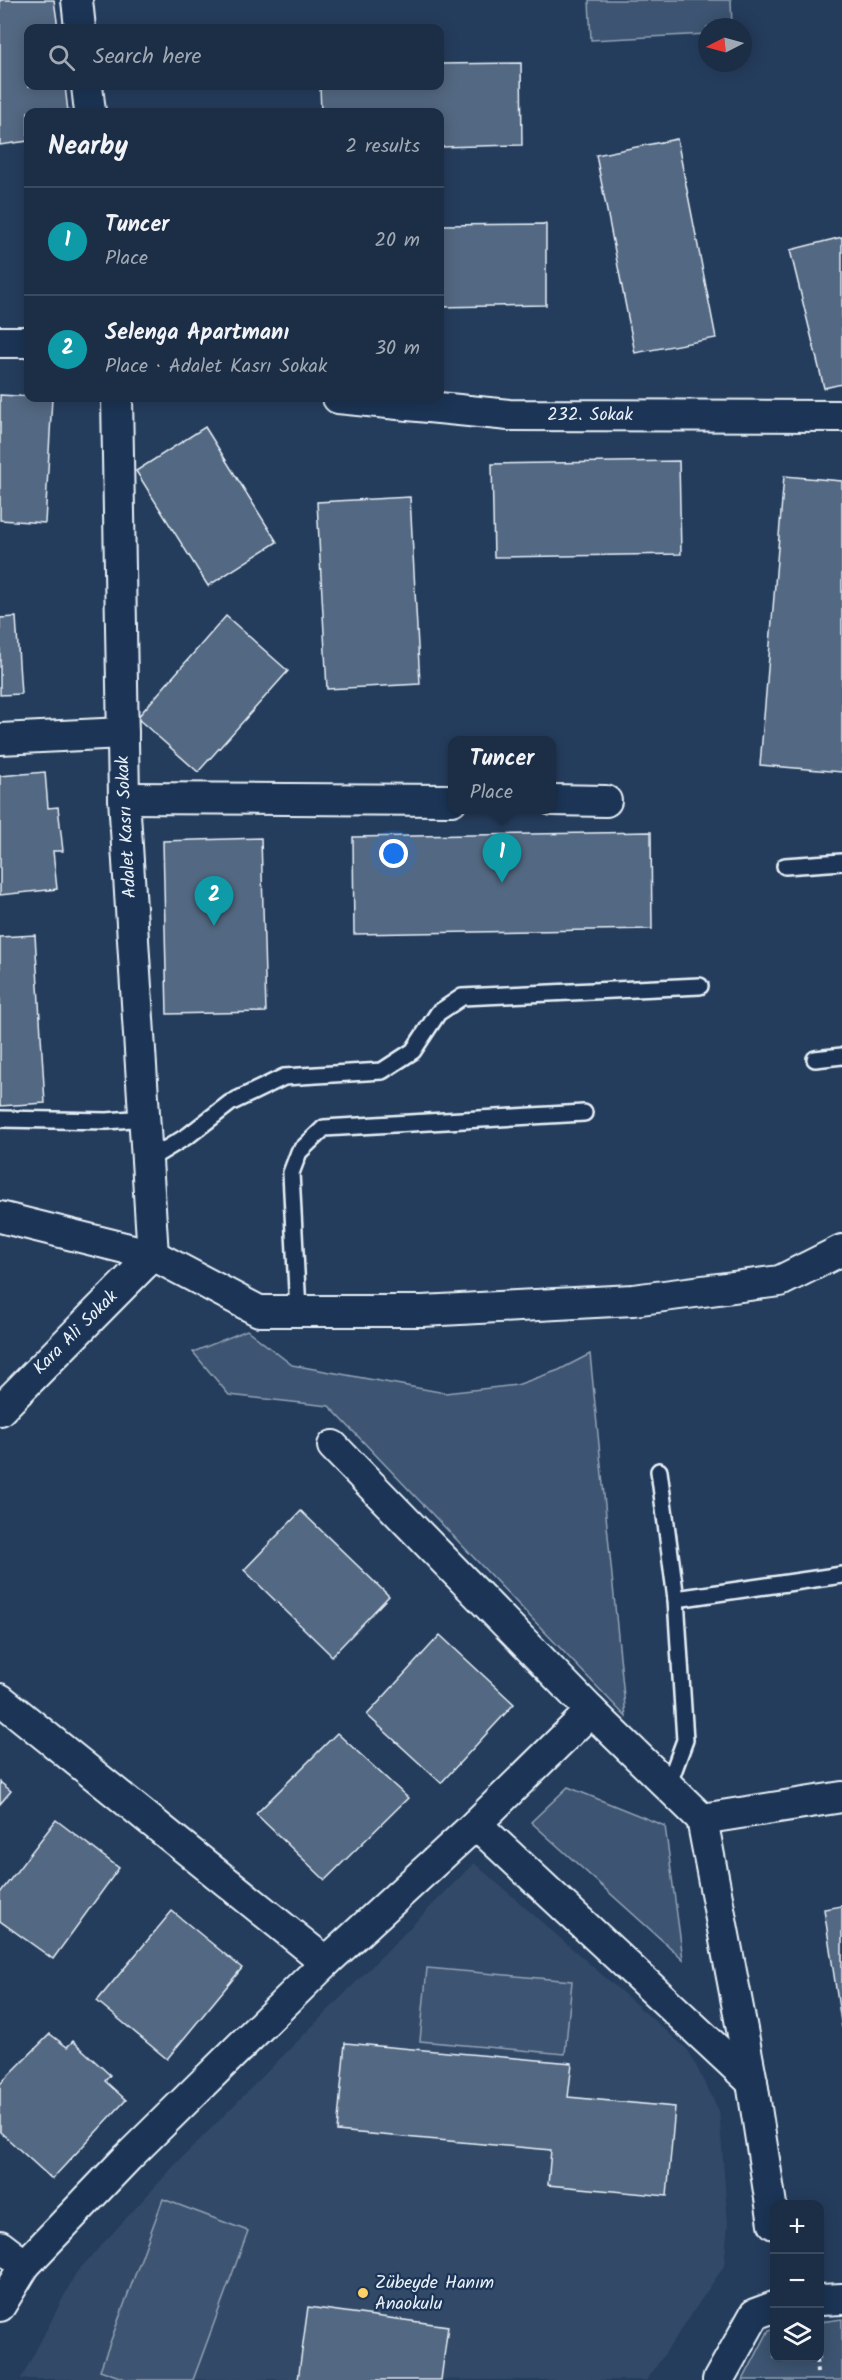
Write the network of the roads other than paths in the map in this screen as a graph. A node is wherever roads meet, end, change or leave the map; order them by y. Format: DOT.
graph roads {
  1 [pos="77,0"];
  2 [pos="80,24"];
  3 [pos="87,90"];
  4 [pos="90,108"];
  5 [pos="0,342"];
  6 [pos="24,342"];
  7 [pos="117,402"];
  8 [pos="378,402"];
  9 [pos="842,417"];
  10 [pos="123,732"];
  11 [pos="0,739"];
  12 [pos="124,798"];
  13 [pos="448,800"];
  14 [pos="556,800"];
  15 [pos="606,801"];
  16 [pos="842,862"];
  17 [pos="785,866"];
  18 [pos="700,986"];
  19 [pos="842,1056"];
  20 [pos="815,1059"];
  21 [pos="584,1113"];
  22 [pos="144,1118"];
  23 [pos="0,1119"];
  24 [pos="146,1161"];
  25 [pos="0,1217"];
  26 [pos="842,1250"];
  27 [pos="153,1255"];
  28 [pos="298,1311"];
  29 [pos="0,1410"];
  30 [pos="333,1446"];
  31 [pos="659,1471"];
  32 [pos="842,1575"];
  33 [pos="676,1599"];
  34 [pos="0,1699"];
  35 [pos="591,1711"];
  36 [pos="668,1786"];
  37 [pos="842,1797"];
  38 [pos="702,1819"];
  39 [pos="476,1824"];
  40 [pos="326,1962"];
  41 [pos="752,2082"];
  42 [pos="770,2200"];
  43 [pos="0,2246"];
  44 [pos="26,2265"];
  45 [pos="842,2299"];
  46 [pos="824,2300"];
  47 [pos="0,2306"];
  48 [pos="771,2308"];
  49 [pos="718,2380"];
  1 -- 2 [label="street"];
  3 -- 4 [label="street"];
  5 -- 6 [label="street"];
  7 -- 10 [label="street, Adalet Kasrı Sokak"];
  8 -- 9 [label="street, 232. Sokak"];
  10 -- 11 [label="street"];
  10 -- 12 [label="street, Adalet Kasrı Sokak"];
  12 -- 13 [label="street"];
  12 -- 22 [label="street, Adalet Kasrı Sokak"];
  14 -- 15 [label="street"];
  16 -- 17 [label="lane"];
  18 -- 24 [label="lane"];
  19 -- 20 [label="lane"];
  21 -- 28 [label="lane"];
  22 -- 23 [label="lane"];
  22 -- 24 [label="street, Adalet Kasrı Sokak"];
  24 -- 27 [label="street, Adalet Kasrı Sokak"];
  25 -- 27 [label="street"];
  26 -- 28 [label="street"];
  27 -- 28 [label="street"];
  27 -- 29 [label="street, Kara Ali Sokak"];
  30 -- 35 [label="street"];
  31 -- 33 [label="lane"];
  32 -- 33 [label="lane"];
  33 -- 36 [label="lane"];
  34 -- 40 [label="street"];
  35 -- 36 [label="street"];
  35 -- 39 [label="street"];
  36 -- 38 [label="street"];
  37 -- 38 [label="street"];
  38 -- 41 [label="street"];
  39 -- 40 [label="street"];
  39 -- 41 [label="street"];
  40 -- 44 [label="street"];
  41 -- 42 [label="street"];
  43 -- 44 [label="street"];
  44 -- 47 [label="street"];
  45 -- 46 [label="street"];
  48 -- 49 [label="street"];
}
